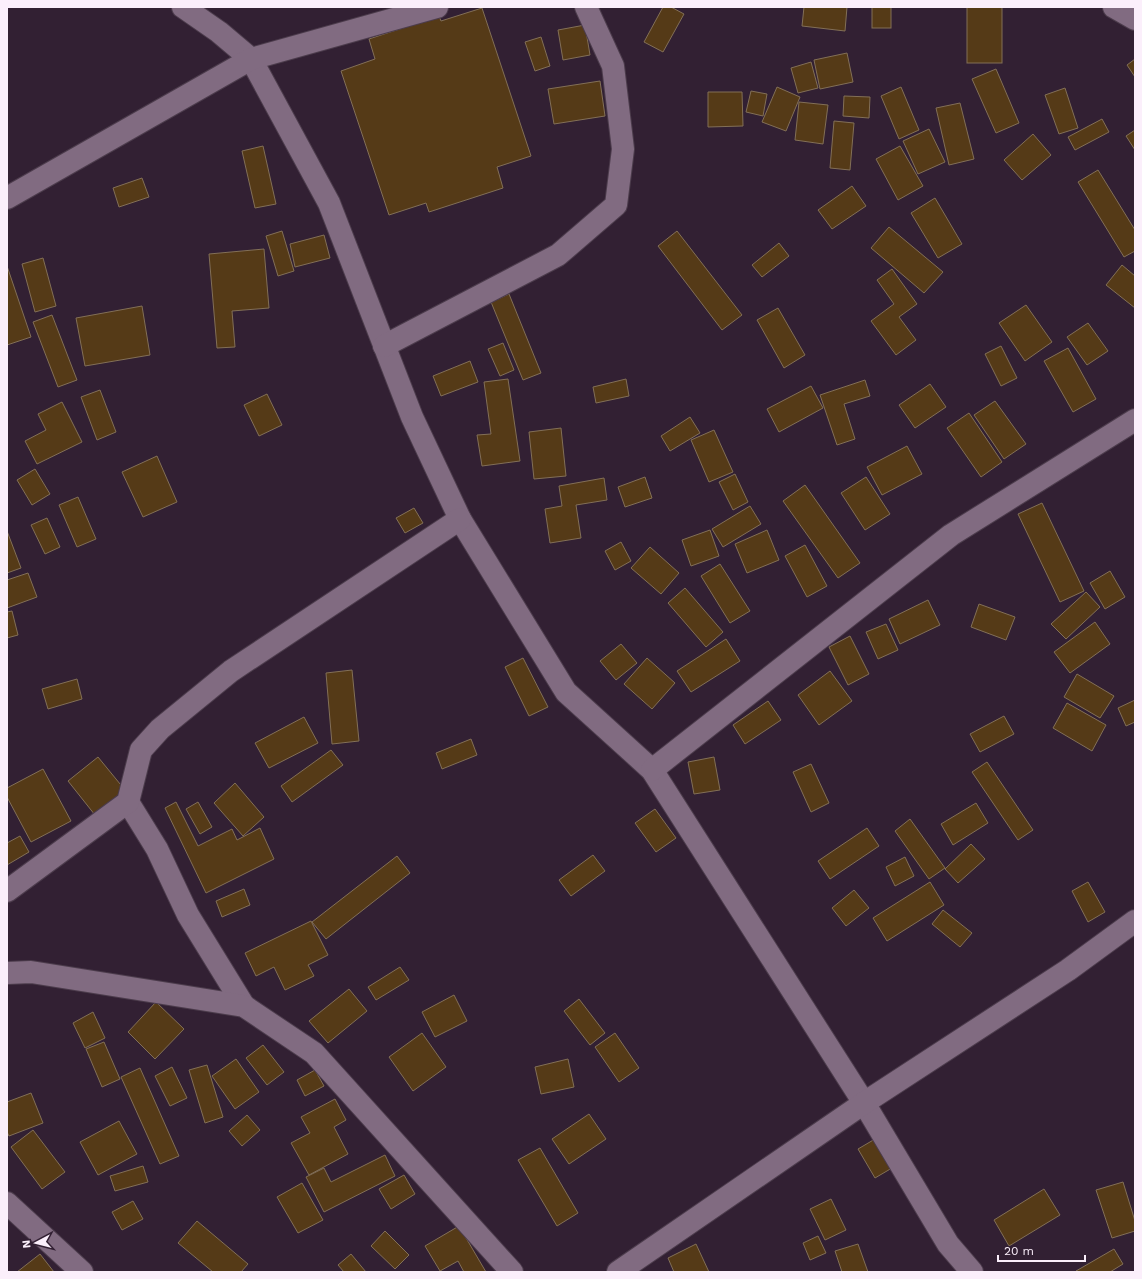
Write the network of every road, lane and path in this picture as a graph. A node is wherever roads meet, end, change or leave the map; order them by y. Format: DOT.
graph roads {
  1 [pos="183,7"];
  2 [pos="437,7"];
  3 [pos="586,7"];
  4 [pos="1114,7"];
  5 [pos="1135,19"];
  6 [pos="252,59"];
  7 [pos="7,198"];
  8 [pos="384,346"];
  9 [pos="1135,420"];
  10 [pos="460,519"];
  11 [pos="652,770"];
  12 [pos="128,802"];
  13 [pos="7,891"];
  14 [pos="1135,921"];
  15 [pos="7,973"];
  16 [pos="244,1006"];
  17 [pos="864,1103"];
  18 [pos="7,1203"];
  19 [pos="82,1272"];
  20 [pos="512,1272"];
  21 [pos="618,1272"];
  22 [pos="972,1272"];
  1 -- 6 [label="street"];
  2 -- 6 [label="street"];
  3 -- 8 [label="street"];
  4 -- 5 [label="street"];
  6 -- 7 [label="street"];
  6 -- 8 [label="street"];
  8 -- 10 [label="street"];
  9 -- 11 [label="street"];
  10 -- 11 [label="street"];
  10 -- 12 [label="street"];
  11 -- 17 [label="street"];
  12 -- 13 [label="street"];
  12 -- 16 [label="street"];
  14 -- 17 [label="street"];
  15 -- 16 [label="street"];
  16 -- 20 [label="street"];
  17 -- 21 [label="street"];
  17 -- 22 [label="street"];
  18 -- 19 [label="street"];
}
